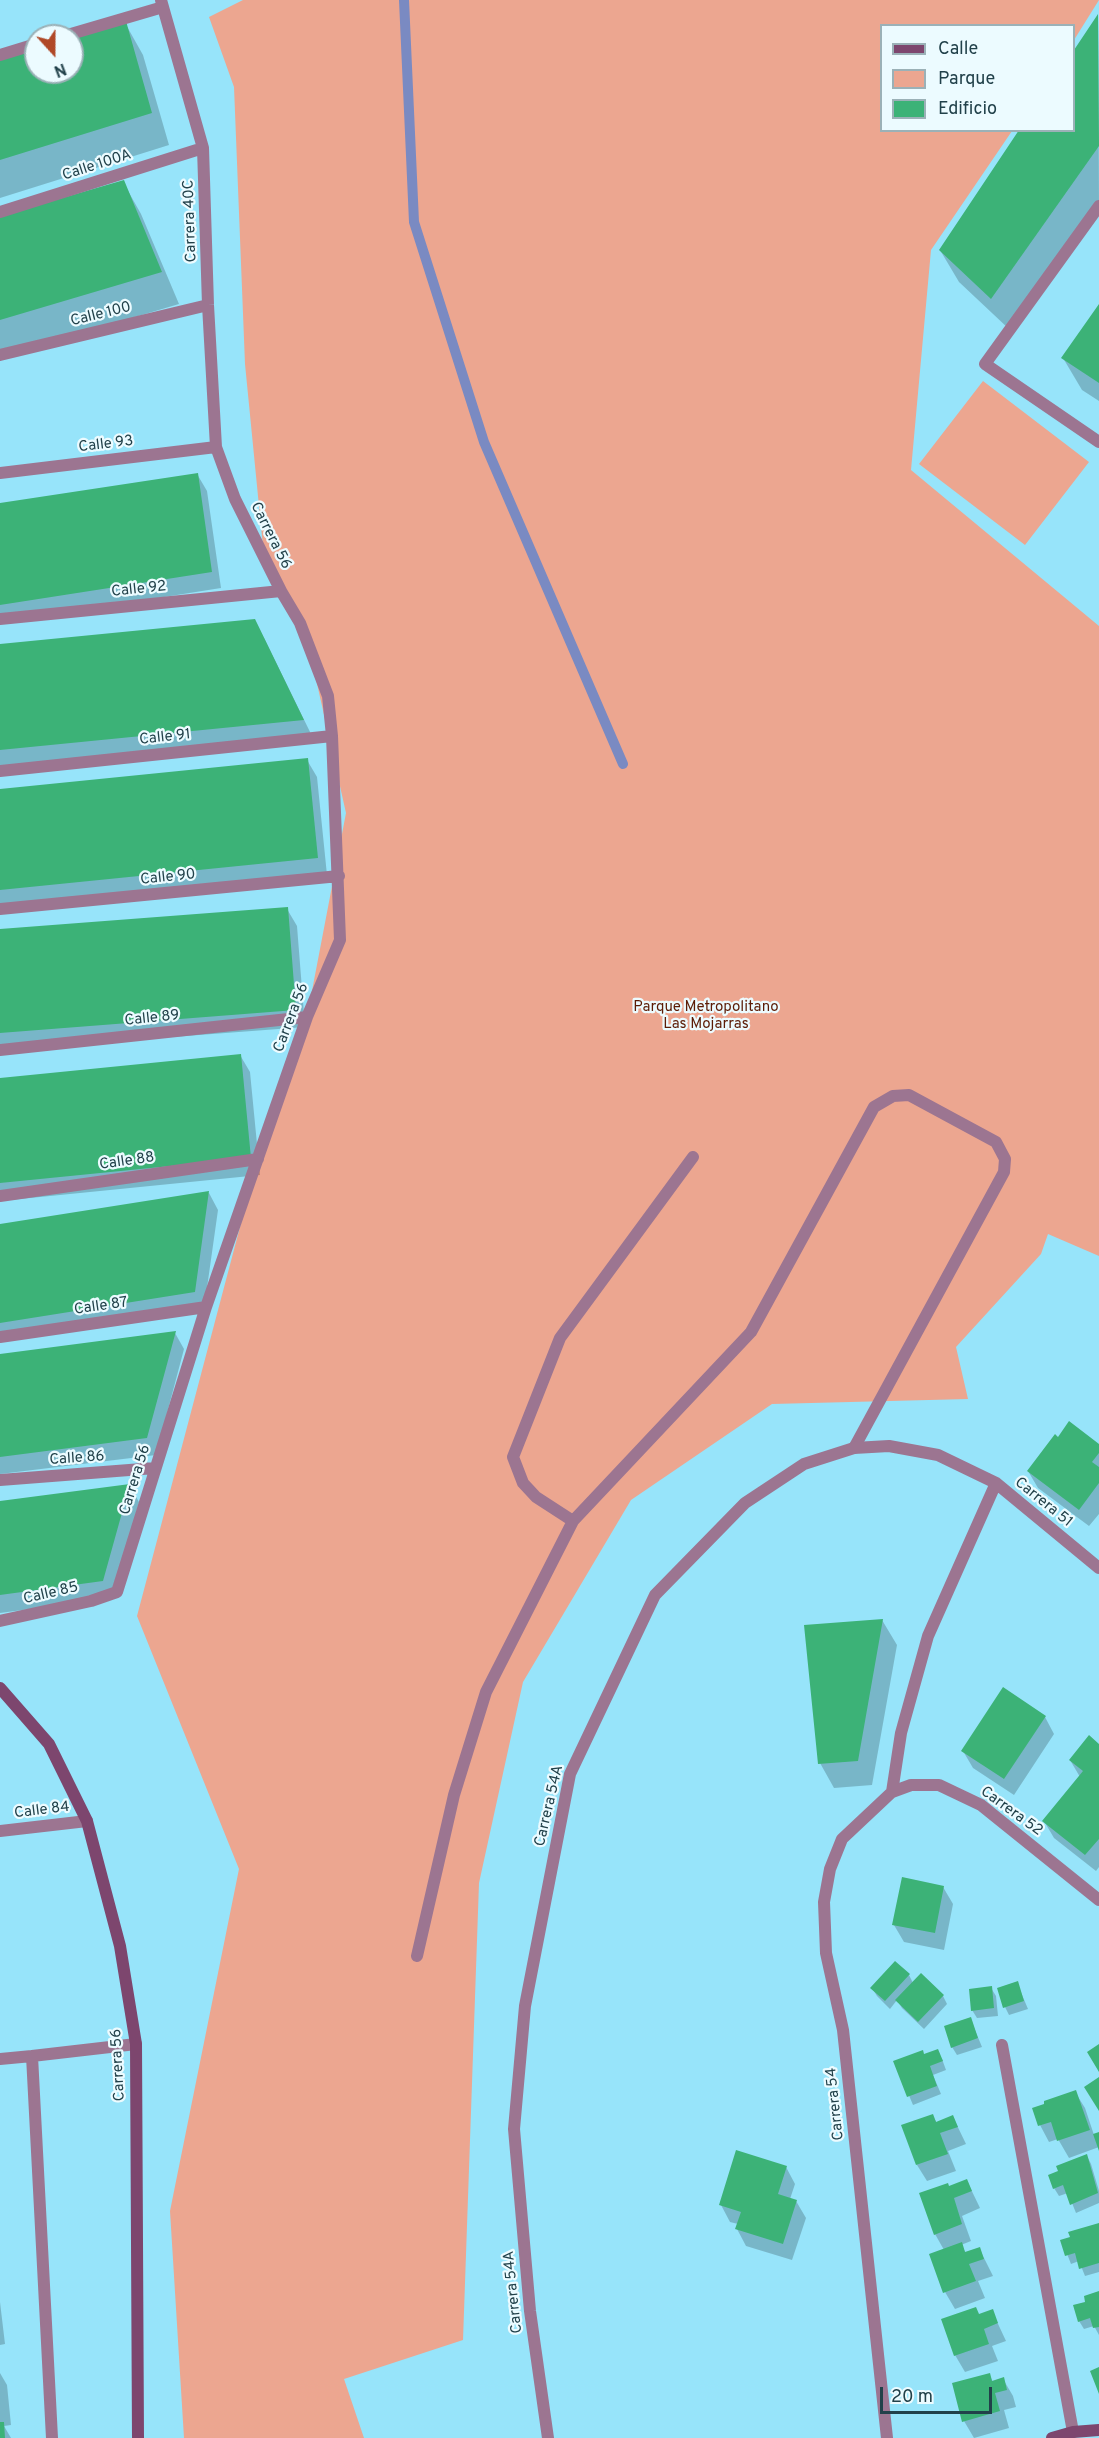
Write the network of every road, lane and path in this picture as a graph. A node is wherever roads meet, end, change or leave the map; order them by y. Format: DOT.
graph roads {
  1 [pos="162,4"];
  2 [pos="84,29"];
  3 [pos="24,48"];
  4 [pos="0,55"];
  5 [pos="203,148"];
  6 [pos="1099,206"];
  7 [pos="0,212"];
  8 [pos="208,305"];
  9 [pos="0,355"];
  10 [pos="1099,442"];
  11 [pos="216,447"];
  12 [pos="0,473"];
  13 [pos="281,591"];
  14 [pos="0,619"];
  15 [pos="332,736"];
  16 [pos="0,771"];
  17 [pos="339,876"];
  18 [pos="0,909"];
  19 [pos="307,1017"];
  20 [pos="0,1050"];
  21 [pos="693,1157"];
  22 [pos="258,1159"];
  23 [pos="0,1196"];
  24 [pos="206,1307"];
  25 [pos="0,1337"];
  26 [pos="854,1449"];
  27 [pos="155,1468"];
  28 [pos="0,1480"];
  29 [pos="996,1484"];
  30 [pos="573,1521"];
  31 [pos="1099,1568"];
  32 [pos="108,1595"];
  33 [pos="0,1621"];
  34 [pos="0,1688"];
  35 [pos="892,1792"];
  36 [pos="87,1821"];
  37 [pos="0,1831"];
  38 [pos="1099,1900"];
  39 [pos="417,1956"];
  40 [pos="136,2044"];
  41 [pos="1002,2045"];
  42 [pos="32,2056"];
  43 [pos="0,2059"];
  44 [pos="1099,2430"];
  45 [pos="1073,2432"];
  46 [pos="52,2438"];
  47 [pos="138,2438"];
  48 [pos="548,2438"];
  49 [pos="887,2438"];
  50 [pos="1052,2438"];
  1 -- 2 [label="street"];
  1 -- 5 [label="street, Carrera 40C"];
  3 -- 4 [label="street"];
  5 -- 7 [label="street, Calle 100A"];
  5 -- 8 [label="street, Carrera 40C"];
  6 -- 10 [label="street"];
  8 -- 9 [label="street, Calle 100"];
  8 -- 11 [label="street, Carrera 40C"];
  11 -- 12 [label="street, Calle 93"];
  11 -- 13 [label="street, Carrera 56"];
  13 -- 14 [label="street, Calle 92"];
  13 -- 15 [label="street, Carrera 56"];
  15 -- 16 [label="street, Calle 91"];
  15 -- 17 [label="street, Carrera 56"];
  17 -- 18 [label="street, Calle 90"];
  17 -- 19 [label="street, Carrera 56"];
  19 -- 20 [label="street, Calle 89"];
  19 -- 22 [label="street, Carrera 56"];
  21 -- 30 [label="street"];
  22 -- 23 [label="street, Calle 88"];
  22 -- 24 [label="street, Carrera 56"];
  24 -- 25 [label="street, Calle 87"];
  24 -- 27 [label="street, Carrera 56"];
  26 -- 29 [label="street, Carrera 54A"];
  26 -- 30 [label="street"];
  26 -- 48 [label="street, Carrera 54A"];
  27 -- 28 [label="street, Calle 86"];
  27 -- 32 [label="street, Carrera 56"];
  29 -- 31 [label="street, Carrera 51"];
  29 -- 35 [label="street"];
  30 -- 39 [label="street"];
  32 -- 33 [label="street, Calle 85"];
  34 -- 36 [label="street, Carrera 56"];
  35 -- 38 [label="street, Carrera 52"];
  35 -- 49 [label="street, Carrera 54"];
  36 -- 37 [label="street, Calle 84"];
  36 -- 40 [label="street, Carrera 56"];
  40 -- 42 [label="street"];
  40 -- 47 [label="street, Carrera 56"];
  41 -- 45 [label="street"];
  42 -- 43 [label="street"];
  42 -- 46 [label="street"];
  44 -- 45 [label="street"];
  45 -- 50 [label="street"];
}
